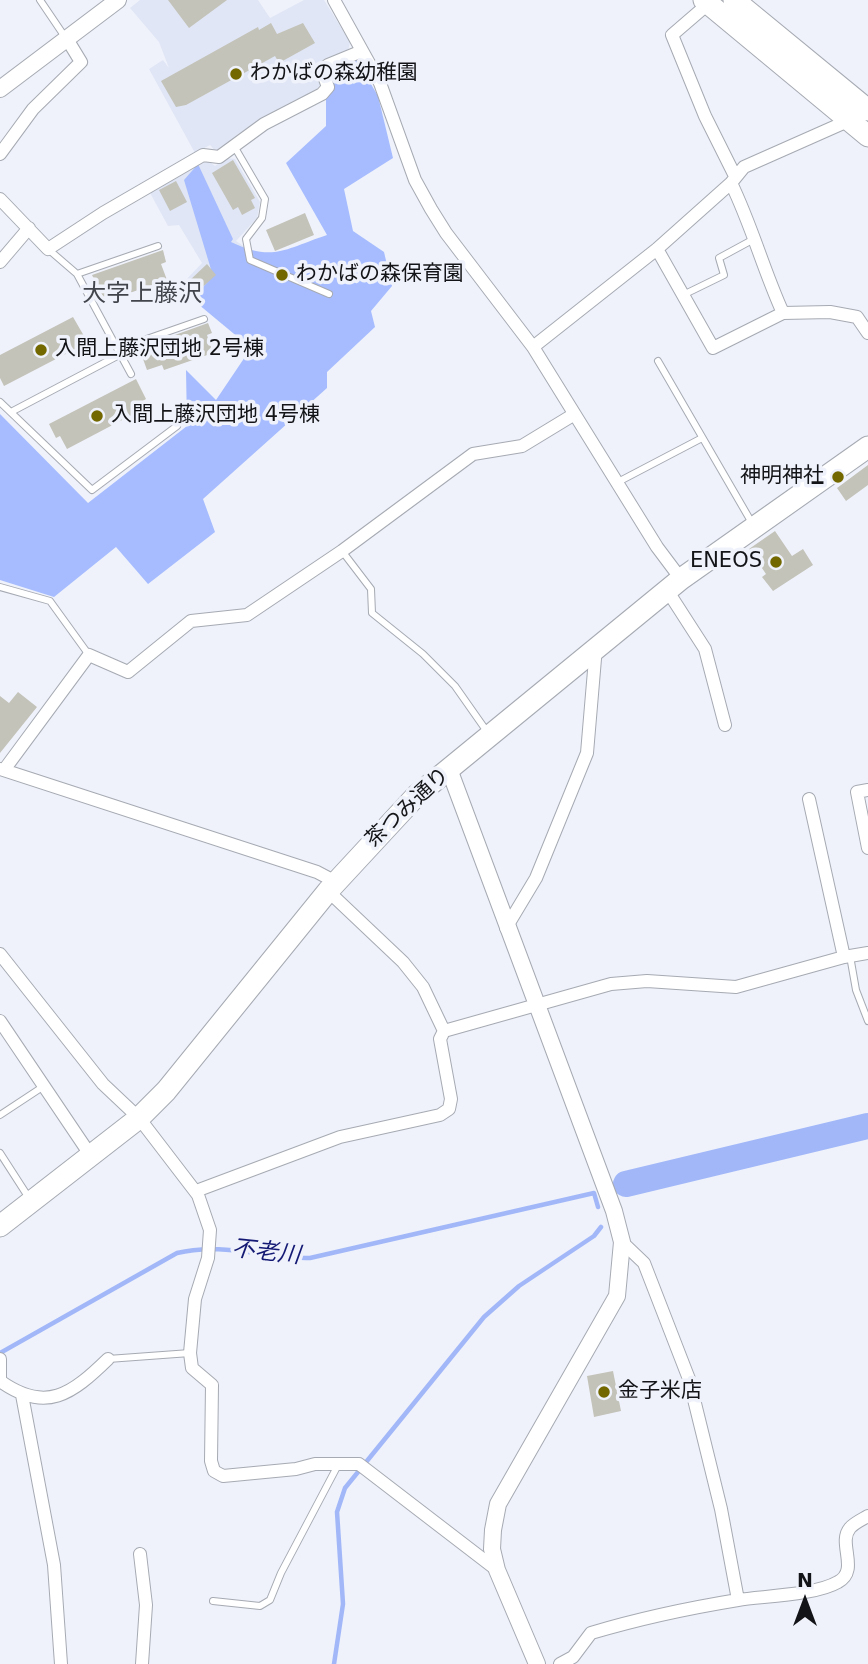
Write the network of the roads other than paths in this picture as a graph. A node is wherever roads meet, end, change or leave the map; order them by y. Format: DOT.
graph roads {
  1 [pos="40,0"];
  2 [pos="118,0"];
  3 [pos="334,0"];
  4 [pos="734,0"];
  5 [pos="706,2"];
  6 [pos="66,39"];
  7 [pos="362,51"];
  8 [pos="0,89"];
  9 [pos="859,115"];
  10 [pos="868,136"];
  11 [pos="234,146"];
  12 [pos="0,154"];
  13 [pos="733,179"];
  14 [pos="0,199"];
  15 [pos="29,228"];
  16 [pos="756,238"];
  17 [pos="158,246"];
  18 [pos="48,249"];
  19 [pos="657,249"];
  20 [pos="0,262"];
  21 [pos="77,274"];
  22 [pos="329,294"];
  23 [pos="682,295"];
  24 [pos="783,313"];
  25 [pos="204,318"];
  26 [pos="868,333"];
  27 [pos="533,347"];
  28 [pos="119,351"];
  29 [pos="658,361"];
  30 [pos="131,374"];
  31 [pos="0,402"];
  32 [pos="11,412"];
  33 [pos="573,415"];
  34 [pos="177,426"];
  35 [pos="702,438"];
  36 [pos="868,447"];
  37 [pos="618,482"];
  38 [pos="753,526"];
  39 [pos="342,551"];
  40 [pos="674,584"];
  41 [pos="0,587"];
  42 [pos="597,647"];
  43 [pos="89,655"];
  44 [pos="724,724"];
  45 [pos="489,734"];
  46 [pos="449,769"];
  47 [pos="2,770"];
  48 [pos="868,790"];
  49 [pos="809,799"];
  50 [pos="868,848"];
  51 [pos="332,886"];
  52 [pos="506,928"];
  53 [pos="868,953"];
  54 [pos="0,954"];
  55 [pos="847,956"];
  56 [pos="535,1003"];
  57 [pos="0,1021"];
  58 [pos="868,1021"];
  59 [pos="444,1031"];
  60 [pos="44,1086"];
  61 [pos="0,1115"];
  62 [pos="139,1118"];
  63 [pos="0,1153"];
  64 [pos="91,1156"];
  65 [pos="196,1191"];
  66 [pos="32,1202"];
  67 [pos="0,1226"];
  68 [pos="622,1242"];
  69 [pos="190,1353"];
  70 [pos="0,1359"];
  71 [pos="108,1359"];
  72 [pos="0,1381"];
  73 [pos="22,1395"];
  74 [pos="339,1464"];
  75 [pos="868,1516"];
  76 [pos="140,1554"];
  77 [pos="497,1570"];
  78 [pos="738,1600"];
  79 [pos="213,1601"];
  80 [pos="61,1664"];
  81 [pos="142,1664"];
  82 [pos="537,1664"];
  83 [pos="559,1664"];
  1 -- 6 [label="lane"];
  2 -- 6 [label="street"];
  3 -- 7 [label="street"];
  4 -- 9 [label="main road"];
  5 -- 9 [label="main road"];
  5 -- 13 [label="street"];
  6 -- 8 [label="street"];
  6 -- 12 [label="street"];
  7 -- 11 [label="street"];
  7 -- 27 [label="street"];
  9 -- 10 [label="main road"];
  9 -- 13 [label="street"];
  11 -- 18 [label="street"];
  11 -- 22 [label="lane"];
  13 -- 16 [label="street"];
  13 -- 19 [label="street"];
  14 -- 15 [label="street"];
  15 -- 18 [label="street"];
  15 -- 20 [label="street"];
  16 -- 23 [label="lane"];
  16 -- 24 [label="street"];
  17 -- 21 [label="lane"];
  18 -- 21 [label="lane"];
  19 -- 23 [label="street"];
  19 -- 27 [label="street"];
  21 -- 28 [label="lane"];
  23 -- 24 [label="street"];
  24 -- 26 [label="street"];
  25 -- 28 [label="lane"];
  27 -- 33 [label="street"];
  28 -- 30 [label="lane"];
  28 -- 32 [label="lane"];
  29 -- 35 [label="lane"];
  31 -- 32 [label="lane"];
  32 -- 34 [label="lane"];
  33 -- 37 [label="street"];
  33 -- 39 [label="street"];
  35 -- 37 [label="lane"];
  35 -- 38 [label="lane"];
  36 -- 38 [label="main road, 茶つみ通り"];
  37 -- 40 [label="street"];
  38 -- 40 [label="main road, 茶つみ通り"];
  39 -- 43 [label="street"];
  39 -- 45 [label="lane"];
  40 -- 42 [label="main road, 茶つみ通り"];
  40 -- 44 [label="street"];
  41 -- 43 [label="lane"];
  42 -- 45 [label="main road, 茶つみ通り"];
  42 -- 52 [label="street"];
  43 -- 47 [label="street"];
  45 -- 46 [label="main road, 茶つみ通り"];
  46 -- 51 [label="main road, 茶つみ通り"];
  46 -- 52 [label="street"];
  47 -- 51 [label="street"];
  48 -- 50 [label="street"];
  49 -- 55 [label="street"];
  51 -- 59 [label="street"];
  51 -- 62 [label="main road, 茶つみ通り"];
  52 -- 56 [label="street"];
  53 -- 55 [label="street"];
  54 -- 62 [label="street"];
  55 -- 56 [label="street"];
  55 -- 58 [label="lane"];
  56 -- 59 [label="street"];
  56 -- 68 [label="street"];
  57 -- 60 [label="street"];
  59 -- 65 [label="street"];
  60 -- 61 [label="lane"];
  60 -- 64 [label="street"];
  62 -- 64 [label="main road, 茶つみ通り"];
  62 -- 65 [label="street"];
  63 -- 66 [label="lane"];
  64 -- 66 [label="main road, 茶つみ通り"];
  65 -- 69 [label="street"];
  66 -- 67 [label="main road, 茶つみ通り"];
  68 -- 77 [label="street"];
  68 -- 78 [label="street"];
  69 -- 71 [label="lane"];
  69 -- 74 [label="street"];
  70 -- 72 [label="street"];
  71 -- 73 [label="street"];
  72 -- 73 [label="street"];
  73 -- 80 [label="street"];
  74 -- 77 [label="street"];
  74 -- 79 [label="lane"];
  75 -- 78 [label="street"];
  76 -- 81 [label="street"];
  77 -- 82 [label="street"];
  78 -- 83 [label="street"];
}
